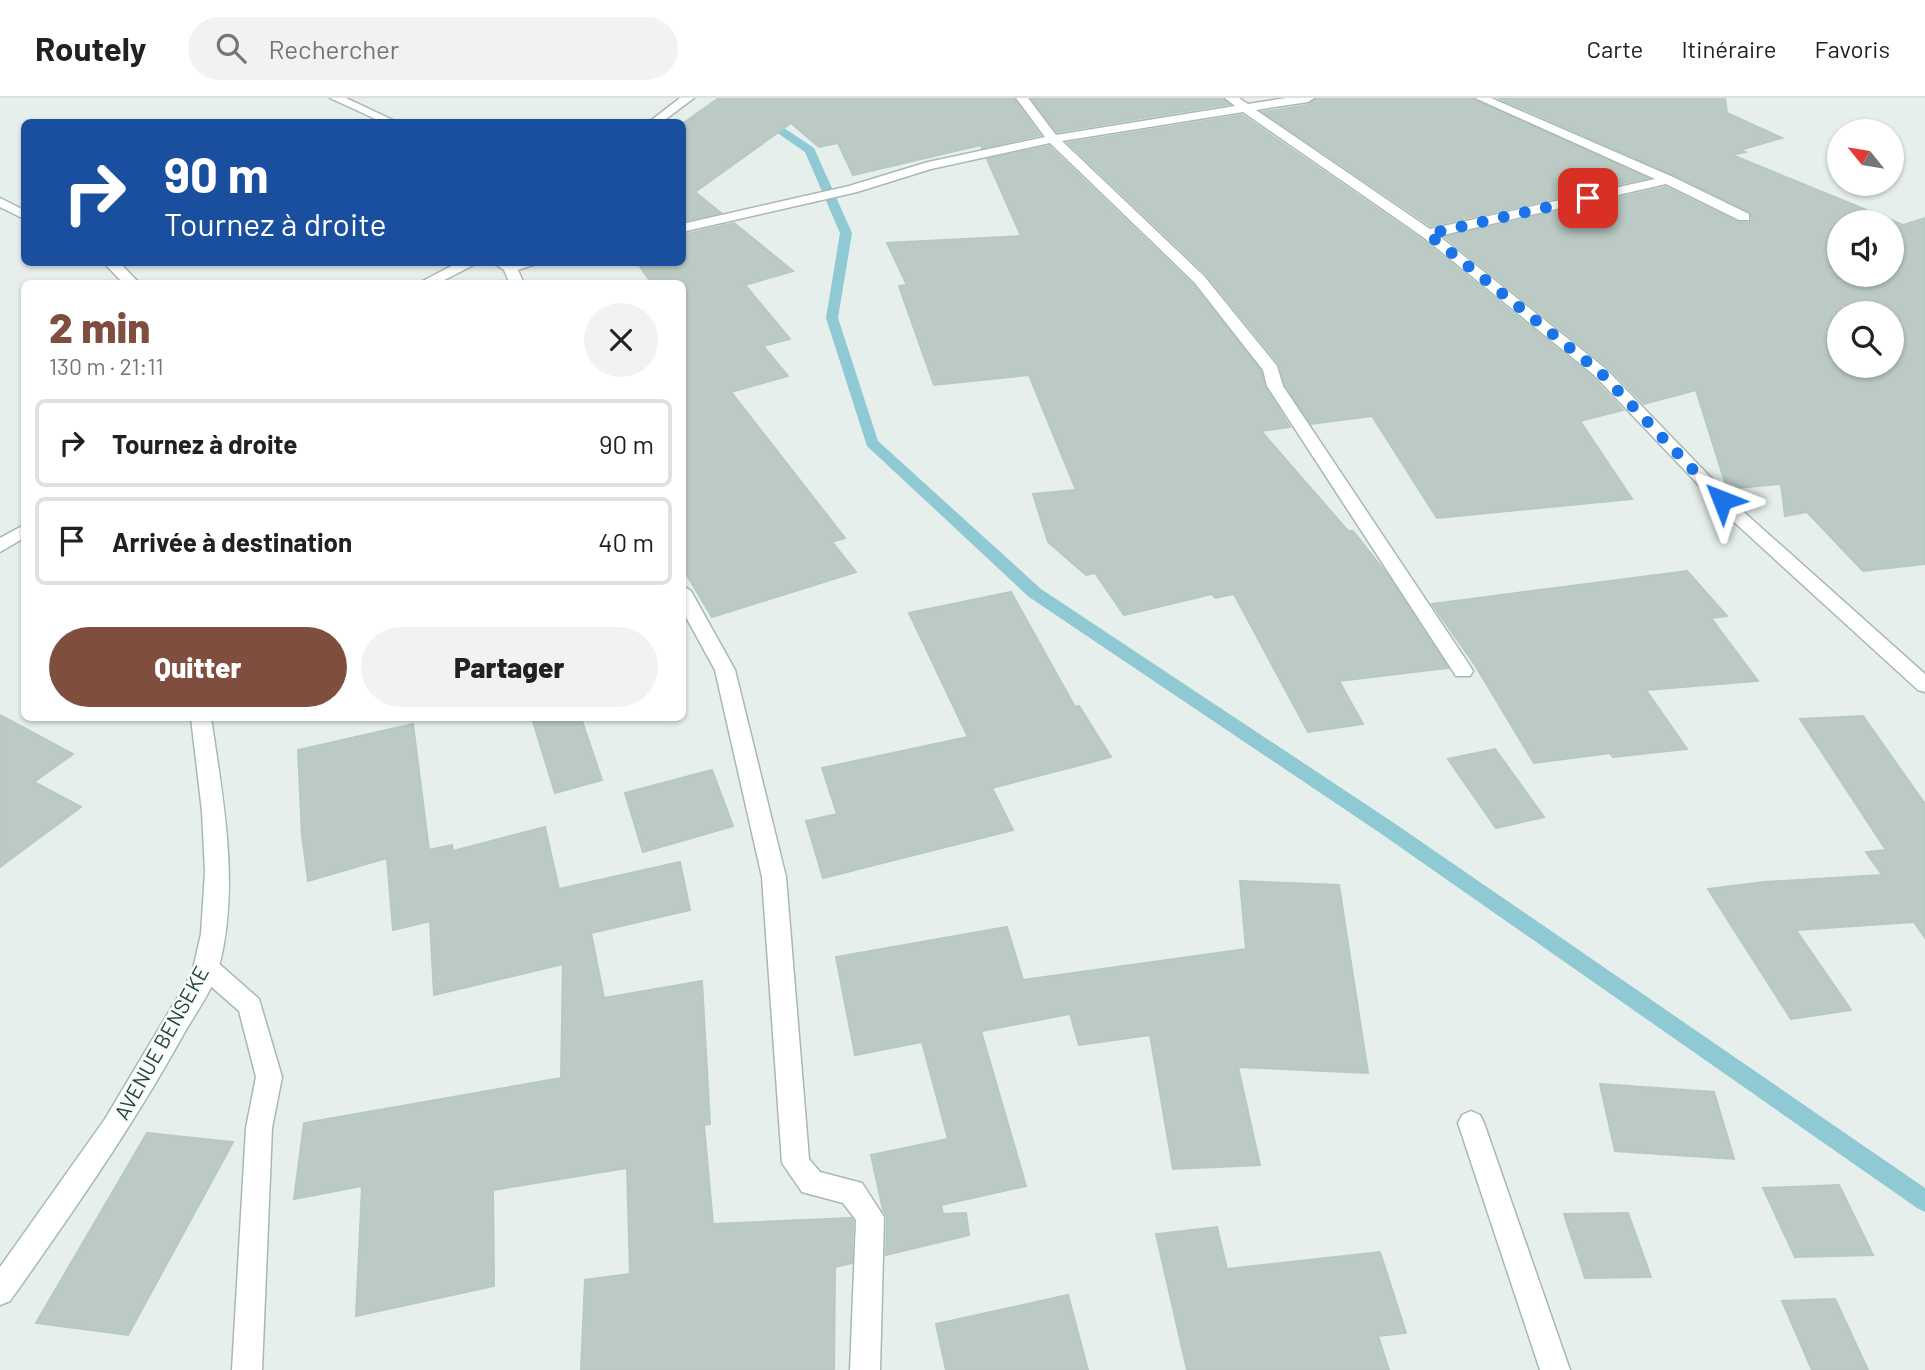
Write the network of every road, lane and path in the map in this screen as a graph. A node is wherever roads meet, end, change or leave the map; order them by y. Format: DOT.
graph roads {
  1 [pos="336,98"];
  2 [pos="688,98"];
  3 [pos="1022,98"];
  4 [pos="1231,98"];
  5 [pos="1308,98"];
  6 [pos="1481,98"];
  7 [pos="1246,109"];
  8 [pos="384,119"];
  9 [pos="659,119"];
  10 [pos="1053,139"];
  11 [pos="1668,180"];
  12 [pos="0,202"];
  13 [pos="21,213"];
  14 [pos="1744,218"];
  15 [pos="686,227"];
  16 [pos="1428,234"];
  17 [pos="114,266"];
  18 [pos="463,266"];
  19 [pos="129,280"];
  20 [pos="433,280"];
  21 [pos="21,532"];
  22 [pos="0,546"];
  23 [pos="686,598"];
  24 [pos="1463,671"];
  25 [pos="1925,685"];
  26 [pos="201,721"];
  27 [pos="207,968"];
  28 [pos="1471,1123"];
  29 [pos="0,1291"];
  30 [pos="247,1370"];
  31 [pos="865,1370"];
  32 [pos="1555,1370"];
  1 -- 8 [label="street"];
  2 -- 9 [label="street"];
  3 -- 10 [label="street"];
  4 -- 7 [label="street"];
  5 -- 7 [label="street"];
  6 -- 11 [label="street"];
  7 -- 10 [label="street"];
  7 -- 16 [label="street"];
  10 -- 15 [label="street"];
  10 -- 24 [label="street"];
  11 -- 14 [label="street"];
  11 -- 16 [label="street"];
  12 -- 13 [label="street"];
  16 -- 25 [label="street"];
  17 -- 19 [label="street"];
  18 -- 20 [label="street"];
  21 -- 22 [label="street"];
  23 -- 31 [label="street"];
  26 -- 27 [label="street, AVENUE BENSEKE"];
  27 -- 29 [label="street, AVENUE BENSEKE"];
  27 -- 30 [label="street"];
  28 -- 32 [label="street"];
}
